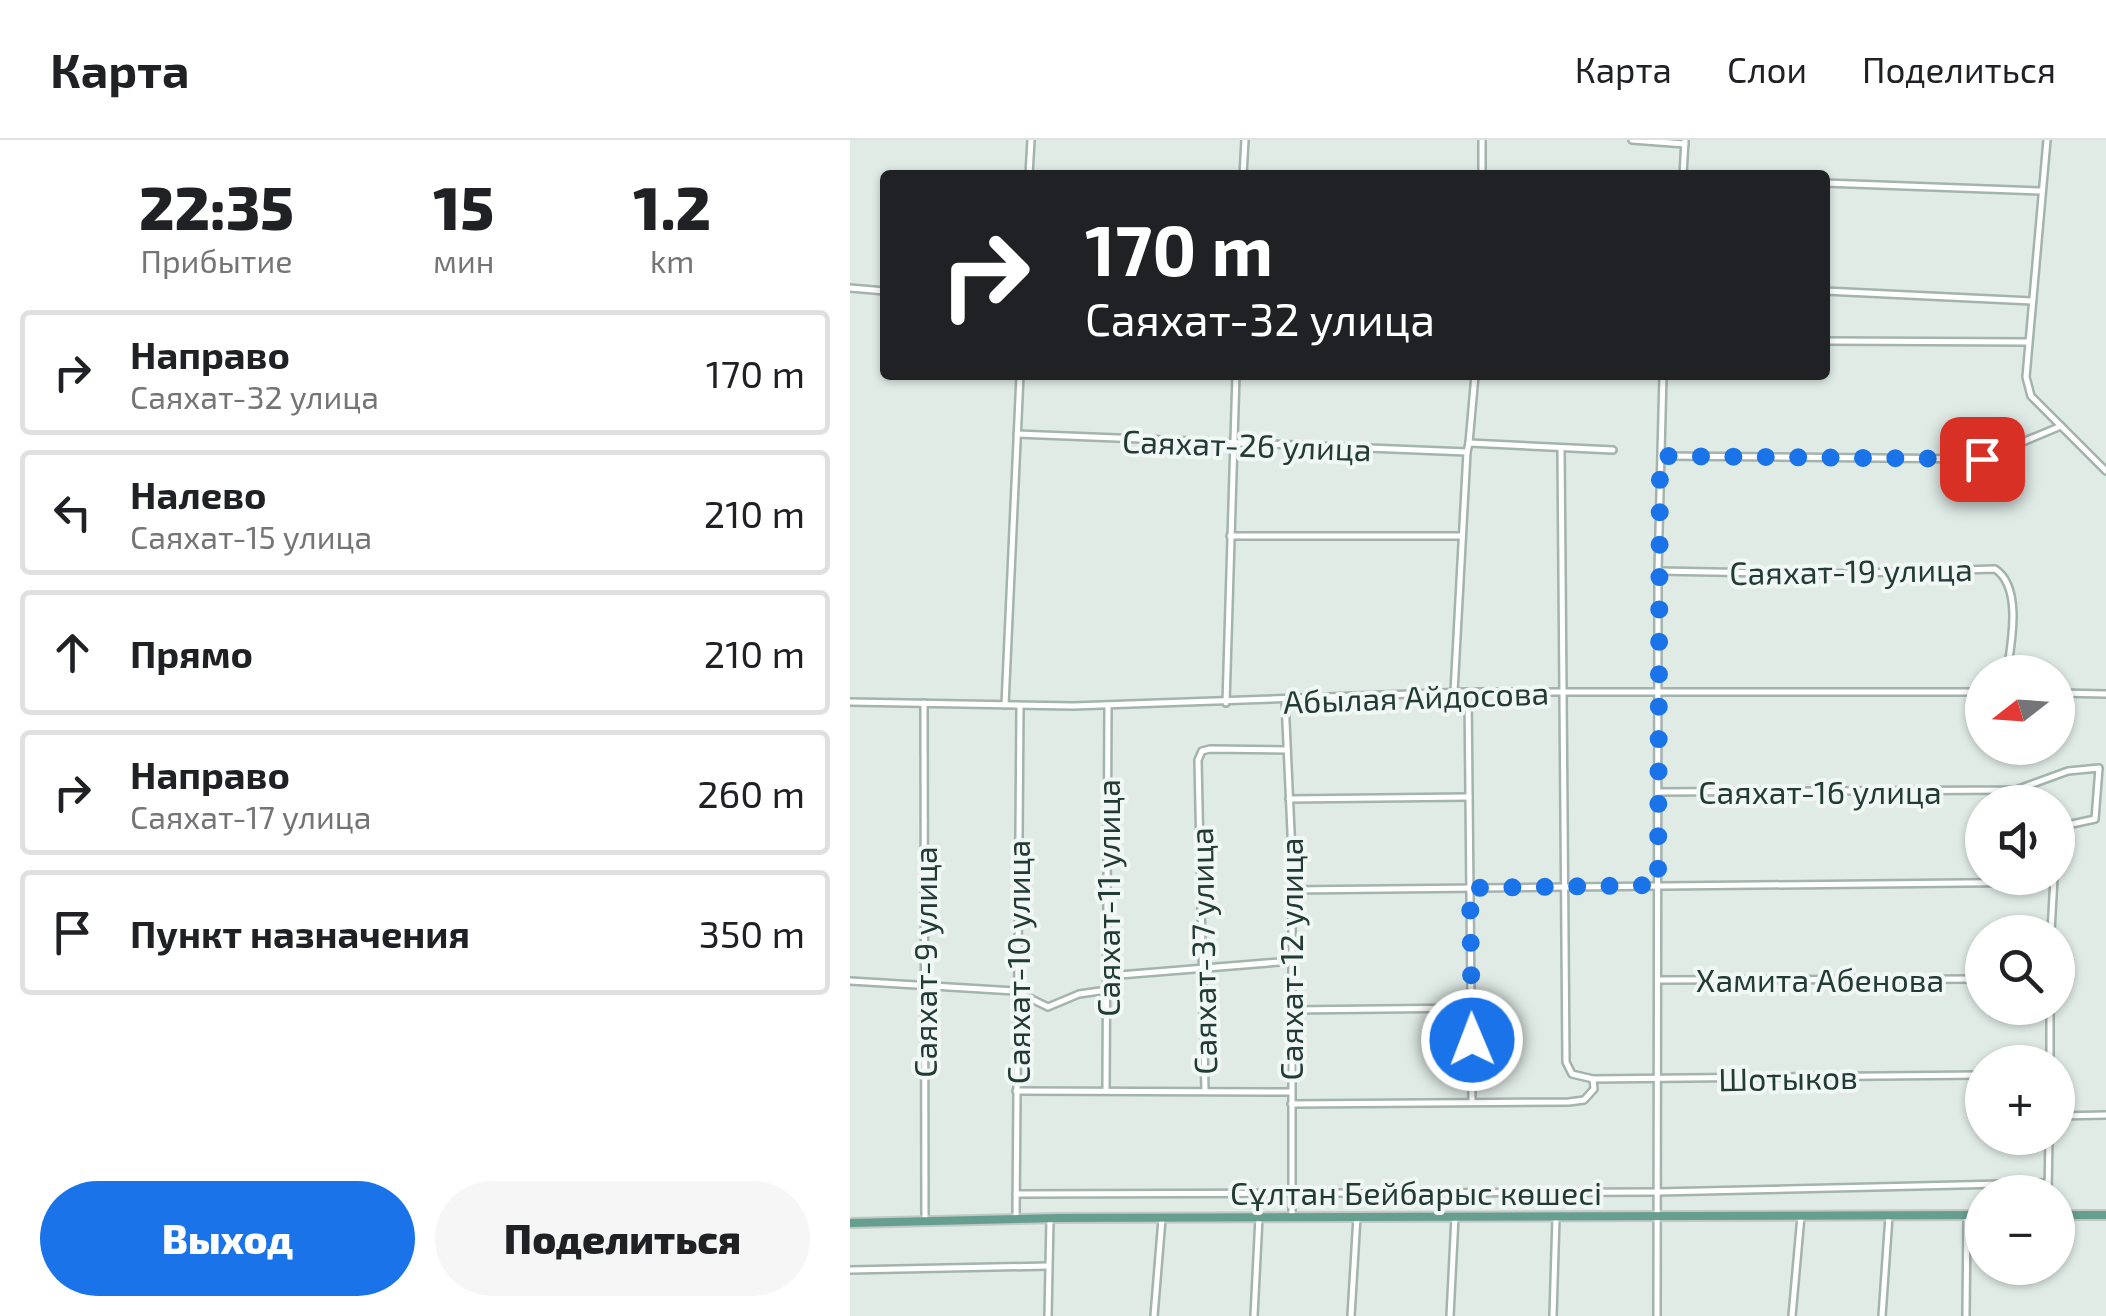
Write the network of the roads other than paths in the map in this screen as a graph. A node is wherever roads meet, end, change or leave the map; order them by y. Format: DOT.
graph roads {
  1 [pos="1031,140"];
  2 [pos="1245,140"];
  3 [pos="1482,140"];
  4 [pos="1632,140"];
  5 [pos="2047,140"];
  6 [pos="1685,142"];
  7 [pos="1029,170"];
  8 [pos="1243,170"];
  9 [pos="1482,170"];
  10 [pos="1683,170"];
  11 [pos="1830,183"];
  12 [pos="2042,192"];
  13 [pos="850,288"];
  14 [pos="880,290"];
  15 [pos="1830,292"];
  16 [pos="2032,301"];
  17 [pos="1830,341"];
  18 [pos="2028,342"];
  19 [pos="1020,380"];
  20 [pos="1236,380"];
  21 [pos="1475,380"];
  22 [pos="1663,380"];
  23 [pos="2061,426"];
  24 [pos="1017,434"];
  25 [pos="1233,443"];
  26 [pos="1469,443"];
  27 [pos="1562,449"];
  28 [pos="1614,450"];
  29 [pos="1468,452"];
  30 [pos="1660,456"];
  31 [pos="2106,470"];
  32 [pos="1230,536"];
  33 [pos="1462,536"];
  34 [pos="1658,571"];
  35 [pos="2010,655"];
  36 [pos="1658,690"];
  37 [pos="1454,692"];
  38 [pos="1468,692"];
  39 [pos="1563,692"];
  40 [pos="1965,692"];
  41 [pos="2075,694"];
  42 [pos="2106,694"];
  43 [pos="1285,700"];
  44 [pos="850,702"];
  45 [pos="924,703"];
  46 [pos="1226,703"];
  47 [pos="1004,705"];
  48 [pos="1108,705"];
  49 [pos="1020,706"];
  50 [pos="1287,750"];
  51 [pos="2030,785"];
  52 [pos="1965,790"];
  53 [pos="1658,792"];
  54 [pos="1469,796"];
  55 [pos="1288,798"];
  56 [pos="2075,823"];
  57 [pos="1965,881"];
  58 [pos="1658,885"];
  59 [pos="1470,888"];
  60 [pos="1564,889"];
  61 [pos="1292,890"];
  62 [pos="1292,962"];
  63 [pos="1202,968"];
  64 [pos="1107,976"];
  65 [pos="1965,979"];
  66 [pos="1658,980"];
  67 [pos="850,981"];
  68 [pos="923,984"];
  69 [pos="1107,990"];
  70 [pos="1015,991"];
  71 [pos="1472,1008"];
  72 [pos="1292,1010"];
  73 [pos="1965,1075"];
  74 [pos="1594,1078"];
  75 [pos="1661,1080"];
  76 [pos="1106,1090"];
  77 [pos="1016,1091"];
  78 [pos="1205,1091"];
  79 [pos="1291,1092"];
  80 [pos="1472,1102"];
  81 [pos="1291,1104"];
  82 [pos="2106,1115"];
  83 [pos="2075,1116"];
  84 [pos="1965,1185"];
  85 [pos="1658,1192"];
  86 [pos="1016,1194"];
  87 [pos="1292,1194"];
  88 [pos="2075,1215"];
  89 [pos="2106,1215"];
  90 [pos="1658,1216"];
  91 [pos="1801,1216"];
  92 [pos="1889,1216"];
  93 [pos="1965,1216"];
  94 [pos="1292,1217"];
  95 [pos="1357,1217"];
  96 [pos="1455,1217"];
  97 [pos="1556,1217"];
  98 [pos="1050,1218"];
  99 [pos="1162,1218"];
  100 [pos="1259,1218"];
  101 [pos="1016,1219"];
  102 [pos="925,1222"];
  103 [pos="850,1223"];
  104 [pos="1048,1266"];
  105 [pos="850,1270"];
  106 [pos="1966,1285"];
  107 [pos="1048,1316"];
  108 [pos="1154,1316"];
  109 [pos="1254,1316"];
  110 [pos="1350,1316"];
  111 [pos="1450,1316"];
  112 [pos="1553,1316"];
  113 [pos="1657,1316"];
  114 [pos="1792,1316"];
  115 [pos="1882,1316"];
  116 [pos="1966,1316"];
  1 -- 7 [label="street"];
  2 -- 8 [label="street"];
  3 -- 9 [label="street"];
  4 -- 6 [label="street"];
  5 -- 12 [label="street"];
  6 -- 10 [label="street"];
  11 -- 12 [label="street"];
  12 -- 16 [label="street"];
  13 -- 14 [label="street"];
  15 -- 16 [label="street"];
  16 -- 18 [label="street"];
  17 -- 18 [label="street"];
  18 -- 23 [label="street"];
  19 -- 24 [label="street"];
  20 -- 25 [label="street"];
  21 -- 26 [label="street"];
  22 -- 30 [label="street"];
  23 -- 30 [label="street"];
  23 -- 31 [label="street"];
  24 -- 25 [label="street, Саяхат-26 улица"];
  24 -- 47 [label="street"];
  25 -- 29 [label="street, Саяхат-26 улица"];
  25 -- 32 [label="street"];
  26 -- 27 [label="street"];
  26 -- 29 [label="street"];
  27 -- 28 [label="street"];
  27 -- 39 [label="street"];
  29 -- 33 [label="street"];
  30 -- 34 [label="street"];
  32 -- 33 [label="street"];
  32 -- 46 [label="street"];
  33 -- 37 [label="street"];
  34 -- 35 [label="street, Саяхат-19 улица"];
  34 -- 36 [label="street"];
  36 -- 39 [label="street, Абылая Айдосова"];
  36 -- 40 [label="street, Абылая Айдосова"];
  36 -- 53 [label="street"];
  37 -- 38 [label="street, Абылая Айдосова"];
  37 -- 43 [label="street, Абылая Айдосова"];
  38 -- 39 [label="street, Абылая Айдосова"];
  38 -- 54 [label="street"];
  39 -- 60 [label="street"];
  41 -- 42 [label="street"];
  43 -- 46 [label="street, Абылая Айдосова"];
  43 -- 50 [label="street, Саяхат-12 улица"];
  44 -- 45 [label="street, Абылая Айдосова"];
  45 -- 47 [label="street, Абылая Айдосова"];
  45 -- 68 [label="street, Саяхат-9 улица"];
  46 -- 48 [label="street, Абылая Айдосова"];
  47 -- 49 [label="street, Абылая Айдосова"];
  48 -- 49 [label="street, Абылая Айдосова"];
  48 -- 64 [label="street, Саяхат-11 улица"];
  49 -- 70 [label="street, Саяхат-10 улица"];
  50 -- 55 [label="street, Саяхат-12 улица"];
  50 -- 63 [label="street, Саяхат-37 улица"];
  51 -- 56 [label="street, Саяхат-16 улица"];
  52 -- 53 [label="street, Саяхат-16 улица"];
  53 -- 58 [label="street"];
  54 -- 55 [label="street"];
  54 -- 59 [label="street"];
  55 -- 61 [label="street, Саяхат-12 улица"];
  57 -- 58 [label="street"];
  58 -- 60 [label="street"];
  58 -- 66 [label="street"];
  59 -- 60 [label="street"];
  59 -- 61 [label="street"];
  59 -- 71 [label="street"];
  60 -- 74 [label="street"];
  61 -- 62 [label="street, Саяхат-12 улица"];
  62 -- 63 [label="street"];
  62 -- 72 [label="street, Саяхат-12 улица"];
  63 -- 64 [label="street"];
  63 -- 78 [label="street, Саяхат-37 улица"];
  64 -- 69 [label="street, Саяхат-11 улица"];
  65 -- 66 [label="street, Хамита Абенова"];
  66 -- 75 [label="street"];
  67 -- 68 [label="street"];
  68 -- 70 [label="street"];
  68 -- 102 [label="street, Саяхат-9 улица"];
  69 -- 70 [label="street"];
  69 -- 76 [label="street, Саяхат-11 улица"];
  70 -- 77 [label="street, Саяхат-10 улица"];
  71 -- 72 [label="street"];
  71 -- 80 [label="street"];
  72 -- 79 [label="street, Саяхат-12 улица"];
  73 -- 75 [label="street, Шотыков"];
  74 -- 75 [label="street, Шотыков"];
  74 -- 80 [label="street"];
  75 -- 85 [label="street"];
  76 -- 77 [label="street"];
  76 -- 78 [label="street"];
  77 -- 86 [label="street, Саяхат-10 улица"];
  78 -- 79 [label="street"];
  79 -- 81 [label="street, Саяхат-12 улица"];
  80 -- 81 [label="street"];
  81 -- 87 [label="street, Саяхат-12 улица"];
  82 -- 83 [label="street"];
  84 -- 85 [label="street"];
  85 -- 87 [label="street"];
  85 -- 90 [label="street"];
  86 -- 87 [label="street"];
  86 -- 101 [label="street, Саяхат-10 улица"];
  87 -- 94 [label="street, Саяхат-12 улица"];
  88 -- 89 [label="main road"];
  90 -- 91 [label="main road, Сұлтан Бейбарыс көшесі"];
  90 -- 97 [label="main road, Сұлтан Бейбарыс көшесі"];
  90 -- 113 [label="street"];
  91 -- 92 [label="main road, Сұлтан Бейбарыс көшесі"];
  91 -- 114 [label="street"];
  92 -- 93 [label="main road, Сұлтан Бейбарыс көшесі"];
  92 -- 115 [label="street"];
  94 -- 95 [label="main road, Сұлтан Бейбарыс көшесі"];
  94 -- 100 [label="main road, Сұлтан Бейбарыс көшесі"];
  95 -- 96 [label="main road, Сұлтан Бейбарыс көшесі"];
  95 -- 110 [label="street"];
  96 -- 97 [label="main road, Сұлтан Бейбарыс көшесі"];
  96 -- 111 [label="street"];
  97 -- 112 [label="street"];
  98 -- 99 [label="main road, Сұлтан Бейбарыс көшесі"];
  98 -- 101 [label="main road, Сұлтан Бейбарыс көшесі"];
  98 -- 104 [label="street"];
  99 -- 100 [label="main road, Сұлтан Бейбарыс көшесі"];
  99 -- 108 [label="street"];
  100 -- 109 [label="street"];
  101 -- 102 [label="main road, Сұлтан Бейбарыс көшесі"];
  102 -- 103 [label="main road, Сұлтан Бейбарыс көшесі"];
  104 -- 105 [label="street"];
  104 -- 107 [label="street"];
  106 -- 116 [label="street"];
}
